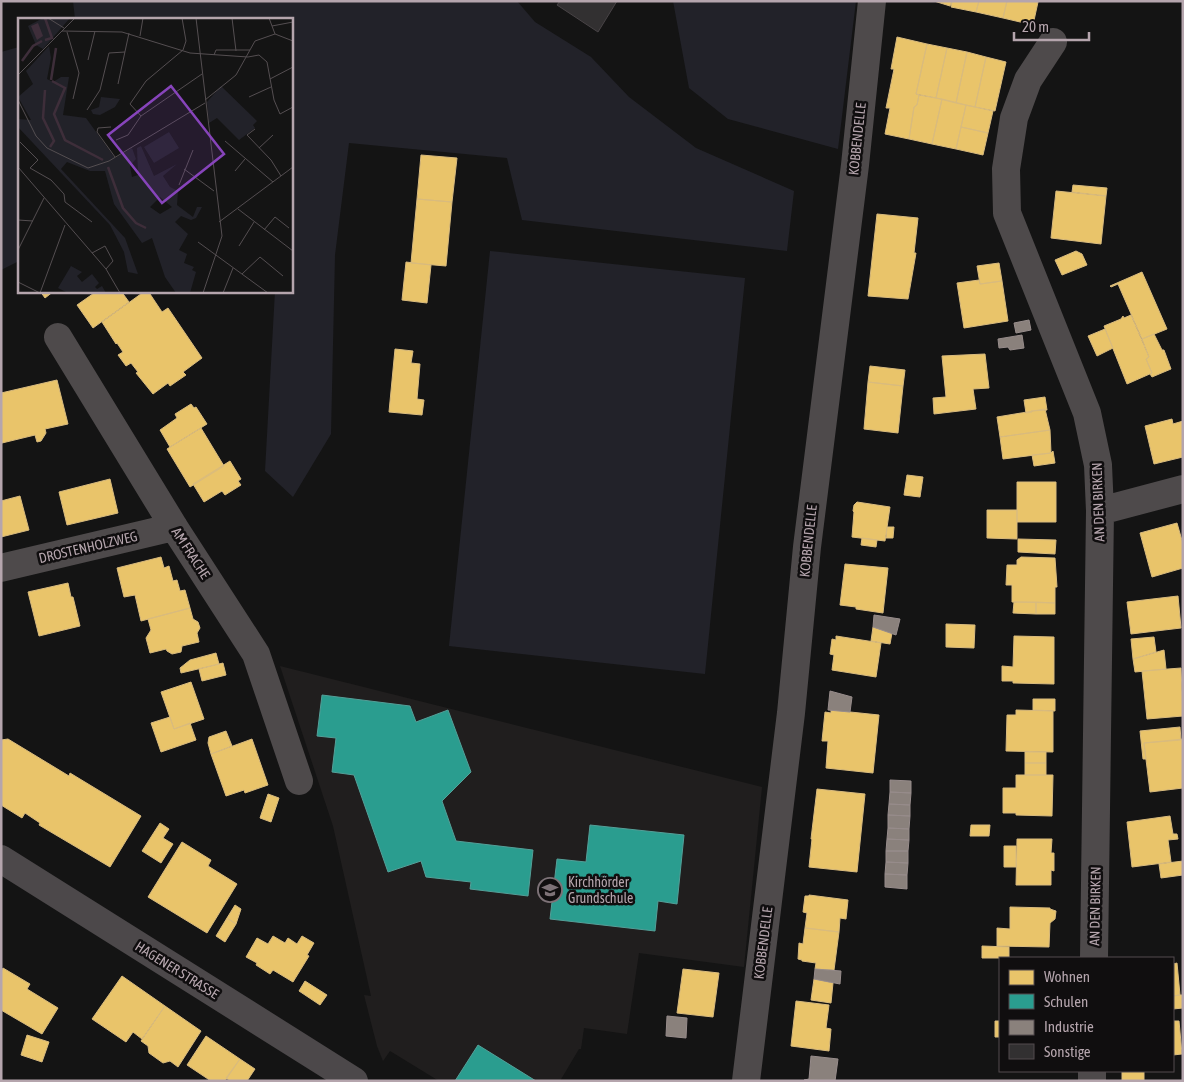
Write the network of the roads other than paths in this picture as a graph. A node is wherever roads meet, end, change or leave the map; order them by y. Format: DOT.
graph roads {
  1 [pos="872,1"];
  2 [pos="1053,42"];
  3 [pos="58,337"];
  4 [pos="1183,489"];
  5 [pos="1100,511"];
  6 [pos="174,527"];
  7 [pos="1,568"];
  8 [pos="299,781"];
  9 [pos="1,859"];
  10 [pos="1094,957"];
  11 [pos="354,1081"];
  12 [pos="746,1081"];
  1 -- 12 [label="street, KOBBENDELLE"];
  2 -- 5 [label="street, AN DEN BIRKEN"];
  3 -- 6 [label="street, AM FRACHE"];
  4 -- 5 [label="street"];
  5 -- 10 [label="street, AN DEN BIRKEN"];
  6 -- 7 [label="street, DROSTENHOLZWEG"];
  6 -- 8 [label="street, AM FRACHE"];
  9 -- 11 [label="main road, HAGENER STRASSE"];
}
